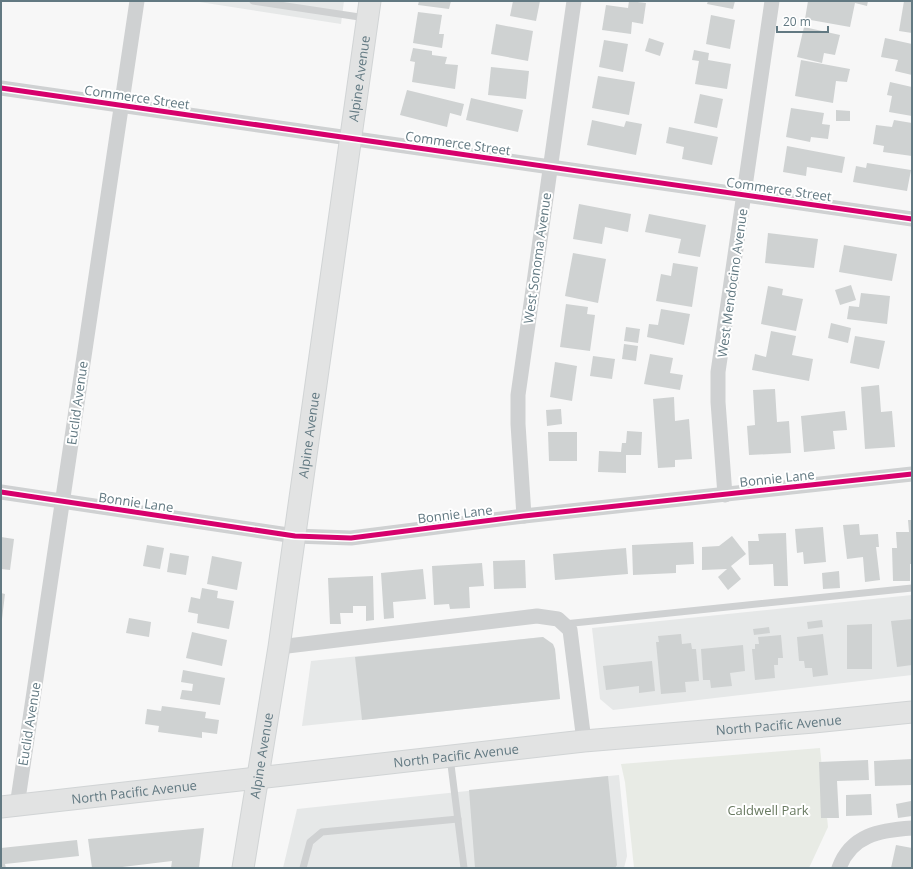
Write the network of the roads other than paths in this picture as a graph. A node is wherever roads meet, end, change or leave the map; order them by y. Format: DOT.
graph roads {
  1 [pos="137,1"];
  2 [pos="253,1"];
  3 [pos="574,1"];
  4 [pos="772,1"];
  5 [pos="369,10"];
  6 [pos="1,88"];
  7 [pos="122,106"];
  8 [pos="350,139"];
  9 [pos="550,167"];
  10 [pos="745,196"];
  11 [pos="912,219"];
  12 [pos="912,474"];
  13 [pos="1,492"];
  14 [pos="725,495"];
  15 [pos="63,501"];
  16 [pos="524,516"];
  17 [pos="295,536"];
  18 [pos="912,588"];
  19 [pos="564,624"];
  20 [pos="279,646"];
  21 [pos="912,712"];
  22 [pos="584,741"];
  23 [pos="450,756"];
  24 [pos="258,778"];
  25 [pos="9,806"];
  26 [pos="458,819"];
  27 [pos="912,828"];
  28 [pos="243,868"];
  29 [pos="303,868"];
  30 [pos="464,868"];
  31 [pos="839,868"];
  1 -- 7 [label="street, Euclid Avenue"];
  2 -- 5 [label="lane"];
  3 -- 9 [label="street, West Sonoma Avenue"];
  4 -- 10 [label="street, West Mendocino Avenue"];
  5 -- 8 [label="street, Alpine Avenue"];
  6 -- 7 [label="street, Commerce Street"];
  7 -- 8 [label="street, Commerce Street"];
  7 -- 15 [label="street, Euclid Avenue"];
  8 -- 9 [label="street, Commerce Street"];
  8 -- 17 [label="street, Alpine Avenue"];
  9 -- 10 [label="street, Commerce Street"];
  9 -- 16 [label="street, West Sonoma Avenue"];
  10 -- 11 [label="street, Commerce Street"];
  10 -- 14 [label="street, West Mendocino Avenue"];
  12 -- 14 [label="street, Bonnie Lane"];
  13 -- 15 [label="street, Bonnie Lane"];
  14 -- 16 [label="street, Bonnie Lane"];
  15 -- 17 [label="street, Bonnie Lane"];
  15 -- 25 [label="street, Euclid Avenue"];
  16 -- 17 [label="street, Bonnie Lane"];
  17 -- 20 [label="street, Alpine Avenue"];
  18 -- 19 [label="lane"];
  19 -- 20 [label="street"];
  19 -- 22 [label="street"];
  20 -- 24 [label="street, Alpine Avenue"];
  21 -- 22 [label="street, North Pacific Avenue"];
  22 -- 23 [label="street, North Pacific Avenue"];
  23 -- 24 [label="street, North Pacific Avenue"];
  23 -- 26 [label="lane"];
  24 -- 25 [label="street, North Pacific Avenue"];
  24 -- 28 [label="street, Alpine Avenue"];
  26 -- 29 [label="lane"];
  26 -- 30 [label="lane"];
  27 -- 31 [label="street"];
}
